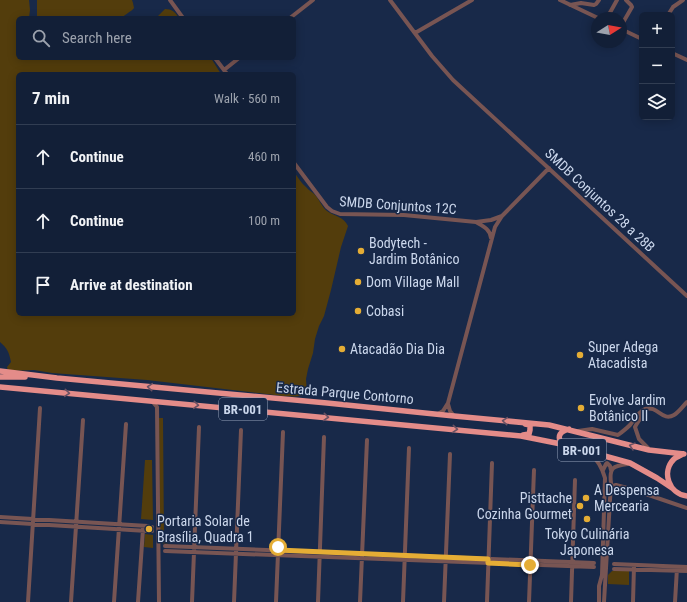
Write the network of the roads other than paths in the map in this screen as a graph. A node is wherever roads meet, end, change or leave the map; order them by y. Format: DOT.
graph roads {
  1 [pos="170,0"];
  2 [pos="313,0"];
  3 [pos="390,0"];
  4 [pos="472,0"];
  5 [pos="560,0"];
  6 [pos="599,0"];
  7 [pos="617,0"];
  8 [pos="626,0"];
  9 [pos="683,0"];
  10 [pos="570,5"];
  11 [pos="610,12"];
  12 [pos="670,12"];
  13 [pos="591,15"];
  14 [pos="182,16"];
  15 [pos="293,16"];
  16 [pos="627,16"];
  17 [pos="627,32"];
  18 [pos="415,33"];
  19 [pos="639,38"];
  20 [pos="675,54"];
  21 [pos="216,60"];
  22 [pos="236,60"];
  23 [pos="687,60"];
  24 [pos="224,70"];
  25 [pos="296,166"];
  26 [pos="549,168"];
  27 [pos="502,216"];
  28 [pos="476,222"];
  29 [pos="491,240"];
  30 [pos="687,296"];
  31 [pos="0,371"];
  32 [pos="0,376"];
  33 [pos="44,376"];
  34 [pos="0,384"];
  35 [pos="0,387"];
  36 [pos="47,391"];
  37 [pos="152,400"];
  38 [pos="161,401"];
  39 [pos="687,402"];
  40 [pos="448,403"];
  41 [pos="157,407"];
  42 [pos="40,408"];
  43 [pos="645,409"];
  44 [pos="438,414"];
  45 [pos="454,416"];
  46 [pos="83,420"];
  47 [pos="521,422"];
  48 [pos="126,424"];
  49 [pos="199,427"];
  50 [pos="569,429"];
  51 [pos="241,430"];
  52 [pos="283,432"];
  53 [pos="577,432"];
  54 [pos="324,436"];
  55 [pos="521,436"];
  56 [pos="368,440"];
  57 [pos="562,444"];
  58 [pos="409,448"];
  59 [pos="652,451"];
  60 [pos="589,452"];
  61 [pos="686,453"];
  62 [pos="450,454"];
  63 [pos="492,463"];
  64 [pos="630,463"];
  65 [pos="534,470"];
  66 [pos="603,470"];
  67 [pos="611,470"];
  68 [pos="575,480"];
  69 [pos="605,486"];
  70 [pos="610,486"];
  71 [pos="672,488"];
  72 [pos="687,496"];
  73 [pos="687,508"];
  74 [pos="0,517"];
  75 [pos="0,522"];
  76 [pos="33,522"];
  77 [pos="76,524"];
  78 [pos="119,527"];
  79 [pos="148,529"];
  80 [pos="157,529"];
  81 [pos="163,548"];
  82 [pos="194,550"];
  83 [pos="236,551"];
  84 [pos="278,553"];
  85 [pos="320,554"];
  86 [pos="362,556"];
  87 [pos="404,558"];
  88 [pos="446,559"];
  89 [pos="488,561"];
  90 [pos="531,563"];
  91 [pos="573,564"];
  92 [pos="604,566"];
  93 [pos="634,567"];
  94 [pos="687,567"];
  95 [pos="677,569"];
  96 [pos="687,571"];
  97 [pos="600,586"];
  98 [pos="605,586"];
  99 [pos="604,601"];
  100 [pos="28,602"];
  101 [pos="71,602"];
  102 [pos="114,602"];
  103 [pos="138,602"];
  104 [pos="158,602"];
  105 [pos="192,602"];
  106 [pos="234,602"];
  107 [pos="276,602"];
  108 [pos="318,602"];
  109 [pos="360,602"];
  110 [pos="403,602"];
  111 [pos="444,602"];
  112 [pos="487,602"];
  113 [pos="529,602"];
  114 [pos="571,602"];
  115 [pos="599,602"];
  116 [pos="633,602"];
  117 [pos="675,602"];
  1 -- 14 [label="street"];
  2 -- 15 [label="street"];
  3 -- 18 [label="street, SMDB Conjuntos 28 a 28B"];
  4 -- 18 [label="street"];
  5 -- 10 [label="street"];
  6 -- 10 [label="street"];
  7 -- 11 [label="street"];
  8 -- 16 [label="street"];
  9 -- 12 [label="street"];
  10 -- 13 [label="street"];
  17 -- 19 [label="street"];
  18 -- 26 [label="street, SMDB Conjuntos 28 a 28B"];
  20 -- 23 [label="street"];
  21 -- 24 [label="street"];
  22 -- 24 [label="street"];
  25 -- 28 [label="street, SMDB Conjuntos 12C"];
  26 -- 27 [label="street"];
  26 -- 30 [label="street, SMDB Conjuntos 28 a 28B"];
  27 -- 28 [label="street, SMDB Conjuntos 12C"];
  27 -- 29 [label="street"];
  28 -- 29 [label="street, SMDB Conjuntos 12C"];
  29 -- 40 [label="street"];
  31 -- 33 [label="highway, Estrada Parque Contorno / BR-001"];
  32 -- 33 [label="highway"];
  44 -- 33 [label="highway, Estrada Parque Contorno / BR-001, one-way"];
  34 -- 36 [label="highway"];
  35 -- 36 [label="highway, Estrada Parque Contorno / BR-001"];
  36 -- 37 [label="highway, Estrada Parque Contorno / BR-001, one-way"];
  37 -- 38 [label="highway, Estrada Parque Contorno / BR-001"];
  37 -- 41 [label="street"];
  38 -- 41 [label="street"];
  38 -- 55 [label="highway, Estrada Parque Contorno / BR-001, one-way"];
  39 -- 43 [label="street"];
  40 -- 44 [label="street"];
  40 -- 45 [label="street"];
  41 -- 80 [label="street"];
  42 -- 76 [label="street"];
  43 -- 53 [label="street"];
  43 -- 59 [label="street"];
  44 -- 45 [label="highway, Estrada Parque Contorno / BR-001"];
  47 -- 45 [label="highway, Estrada Parque Contorno / BR-001, one-way"];
  46 -- 77 [label="street"];
  47 -- 50 [label="highway, Estrada Parque Contorno / BR-001"];
  47 -- 55 [label="highway"];
  48 -- 78 [label="street"];
  49 -- 82 [label="street"];
  50 -- 53 [label="highway, Estrada Parque Contorno / BR-001"];
  50 -- 57 [label="highway"];
  51 -- 83 [label="street"];
  52 -- 84 [label="street"];
  59 -- 53 [label="highway, Estrada Parque Contorno / BR-001, one-way"];
  54 -- 85 [label="street"];
  55 -- 57 [label="highway, Estrada Parque Contorno / BR-001"];
  56 -- 86 [label="street"];
  57 -- 60 [label="highway, Estrada Parque Contorno / BR-001"];
  58 -- 87 [label="street"];
  59 -- 61 [label="highway, Estrada Parque Contorno / BR-001"];
  60 -- 64 [label="highway, Estrada Parque Contorno / BR-001"];
  60 -- 66 [label="street"];
  61 -- 71 [label="highway, BR-001"];
  62 -- 88 [label="street"];
  63 -- 89 [label="street"];
  64 -- 67 [label="street"];
  64 -- 71 [label="highway, Estrada Parque Contorno / BR-001"];
  65 -- 90 [label="street"];
  66 -- 67 [label="street"];
  66 -- 69 [label="street"];
  67 -- 70 [label="street"];
  68 -- 91 [label="street"];
  69 -- 70 [label="street"];
  69 -- 92 [label="street"];
  70 -- 73 [label="street"];
  70 -- 92 [label="street"];
  71 -- 72 [label="highway, BR-001"];
  74 -- 76 [label="street"];
  75 -- 76 [label="street"];
  76 -- 77 [label="street"];
  76 -- 100 [label="street"];
  77 -- 78 [label="street"];
  77 -- 101 [label="street"];
  78 -- 79 [label="street"];
  78 -- 102 [label="street"];
  79 -- 80 [label="street"];
  79 -- 103 [label="street"];
  80 -- 81 [label="street"];
  81 -- 82 [label="street"];
  81 -- 104 [label="street"];
  82 -- 83 [label="street"];
  82 -- 105 [label="street"];
  83 -- 84 [label="street"];
  83 -- 106 [label="street"];
  84 -- 85 [label="street"];
  84 -- 107 [label="street"];
  85 -- 86 [label="street"];
  85 -- 108 [label="street"];
  86 -- 87 [label="street"];
  86 -- 109 [label="street"];
  87 -- 88 [label="street"];
  87 -- 110 [label="street"];
  88 -- 89 [label="street"];
  88 -- 111 [label="street"];
  89 -- 90 [label="street"];
  89 -- 112 [label="street"];
  90 -- 91 [label="street"];
  90 -- 113 [label="street"];
  91 -- 92 [label="street"];
  91 -- 114 [label="street"];
  92 -- 93 [label="street"];
  92 -- 97 [label="street"];
  92 -- 98 [label="street"];
  93 -- 95 [label="street"];
  93 -- 116 [label="street"];
  94 -- 95 [label="street"];
  95 -- 96 [label="street"];
  95 -- 117 [label="street"];
  97 -- 98 [label="street"];
  97 -- 115 [label="street"];
  98 -- 99 [label="street"];
}
